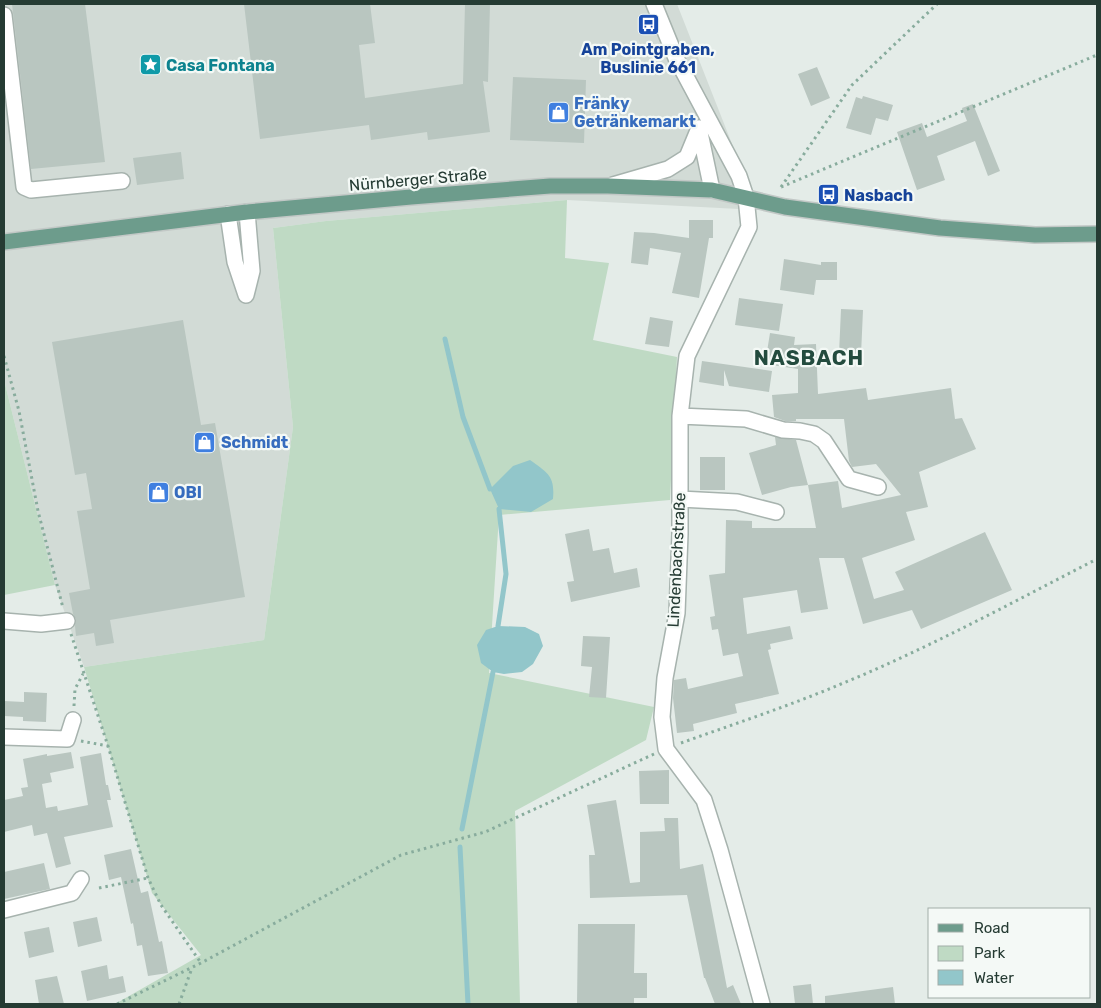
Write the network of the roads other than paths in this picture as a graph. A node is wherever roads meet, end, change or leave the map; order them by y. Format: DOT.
graph roads {
  1 [pos="654,4"];
  2 [pos="4,15"];
  3 [pos="697,100"];
  4 [pos="699,128"];
  5 [pos="122,181"];
  6 [pos="608,186"];
  7 [pos="712,190"];
  8 [pos="746,198"];
  9 [pos="247,212"];
  10 [pos="228,214"];
  11 [pos="1097,234"];
  12 [pos="4,242"];
  13 [pos="680,416"];
  14 [pos="878,487"];
  15 [pos="680,499"];
  16 [pos="776,512"];
  17 [pos="4,621"];
  18 [pos="67,621"];
  19 [pos="73,720"];
  20 [pos="4,737"];
  21 [pos="81,879"];
  22 [pos="4,910"];
  23 [pos="762,1004"];
  1 -- 3 [label="street, Lindenbachstraße"];
  2 -- 5 [label="street"];
  3 -- 4 [label="street"];
  3 -- 8 [label="street, Lindenbachstraße"];
  4 -- 6 [label="street"];
  4 -- 7 [label="street"];
  6 -- 7 [label="main road, Nürnberger Straße"];
  6 -- 9 [label="main road, Nürnberger Straße"];
  7 -- 8 [label="main road, Nürnberger Straße"];
  8 -- 11 [label="main road, Nürnberger Straße"];
  8 -- 13 [label="street, Lindenbachstraße"];
  9 -- 10 [label="main road, Nürnberger Straße"];
  9 -- 10 [label="street"];
  10 -- 12 [label="main road, Nürnberger Straße"];
  13 -- 14 [label="street"];
  13 -- 15 [label="street, Lindenbachstraße"];
  15 -- 16 [label="street"];
  15 -- 23 [label="street, Lindenbachstraße"];
  17 -- 18 [label="street"];
  19 -- 20 [label="street"];
  21 -- 22 [label="street"];
}
